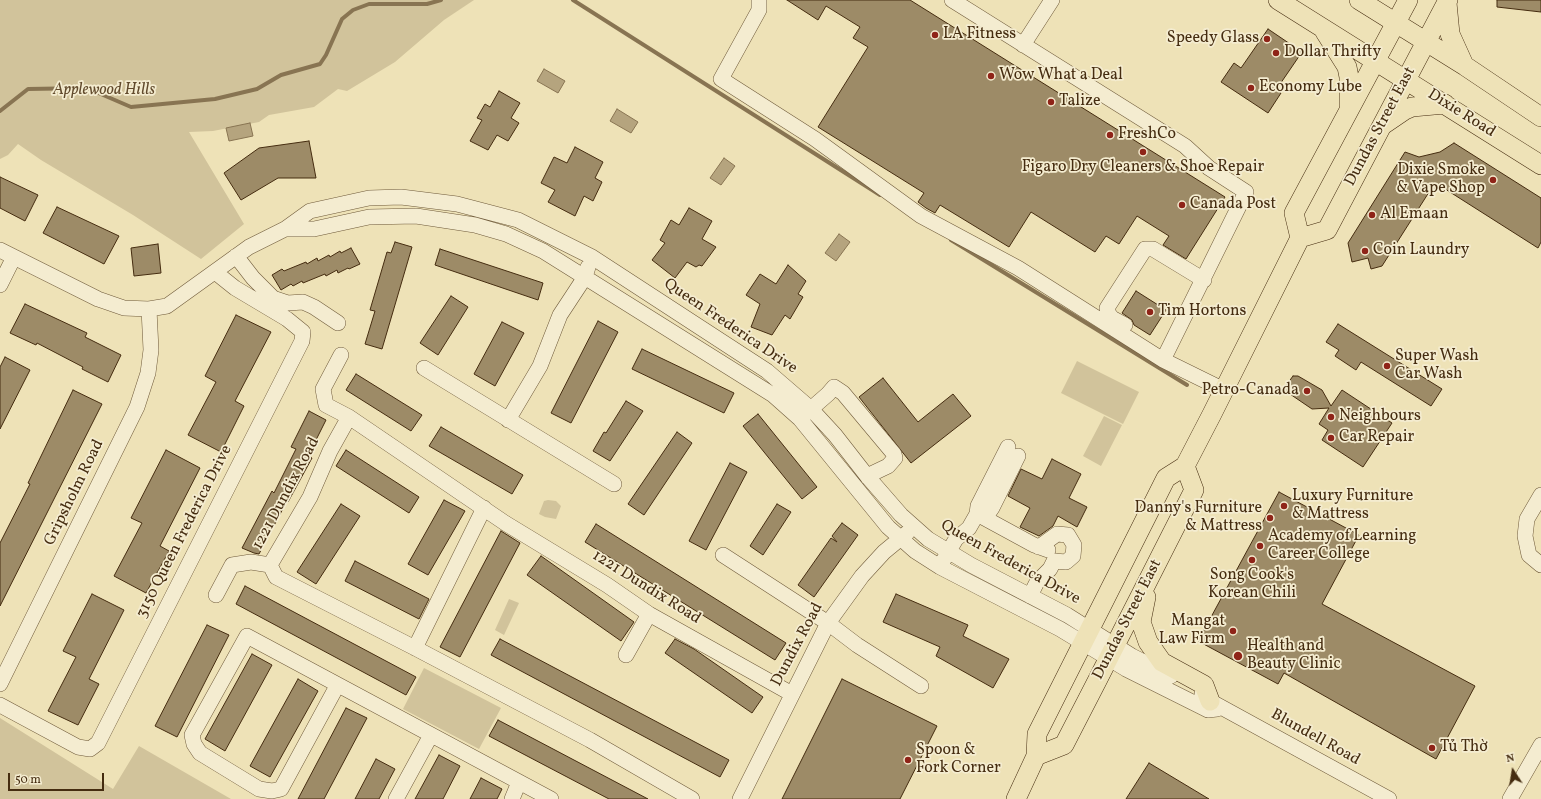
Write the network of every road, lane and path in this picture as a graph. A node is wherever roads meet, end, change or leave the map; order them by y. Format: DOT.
graph roads {
  1 [pos="759,0"];
  2 [pos="952,0"];
  3 [pos="1052,0"];
  4 [pos="1278,0"];
  5 [pos="1359,0"];
  6 [pos="1408,0"];
  7 [pos="1448,1"];
  8 [pos="1396,22"];
  9 [pos="1322,27"];
  10 [pos="1426,42"];
  11 [pos="1023,45"];
  12 [pos="1375,61"];
  13 [pos="1465,66"];
  14 [pos="1406,79"];
  15 [pos="1445,104"];
  16 [pos="1349,110"];
  17 [pos="1541,118"];
  18 [pos="1380,127"];
  19 [pos="1541,164"];
  20 [pos="285,229"];
  21 [pos="1300,238"];
  22 [pos="0,250"];
  23 [pos="236,256"];
  24 [pos="14,257"];
  25 [pos="592,257"];
  26 [pos="215,272"];
  27 [pos="585,277"];
  28 [pos="1204,280"];
  29 [pos="0,285"];
  30 [pos="148,309"];
  31 [pos="338,323"];
  32 [pos="341,356"];
  33 [pos="1163,360"];
  34 [pos="424,368"];
  35 [pos="1224,390"];
  36 [pos="805,414"];
  37 [pos="349,417"];
  38 [pos="508,420"];
  39 [pos="1013,452"];
  40 [pos="1185,466"];
  41 [pos="867,476"];
  42 [pos="614,484"];
  43 [pos="1541,495"];
  44 [pos="484,508"];
  45 [pos="981,516"];
  46 [pos="913,527"];
  47 [pos="901,539"];
  48 [pos="1039,547"];
  49 [pos="948,552"];
  50 [pos="723,555"];
  51 [pos="1054,561"];
  52 [pos="270,565"];
  53 [pos="1541,565"];
  54 [pos="940,567"];
  55 [pos="1155,567"];
  56 [pos="216,595"];
  57 [pos="1030,596"];
  58 [pos="649,614"];
  59 [pos="828,623"];
  60 [pos="1086,636"];
  61 [pos="415,648"];
  62 [pos="1112,652"];
  63 [pos="626,655"];
  64 [pos="0,684"];
  65 [pos="337,686"];
  66 [pos="921,686"];
  67 [pos="792,694"];
  68 [pos="0,705"];
  69 [pos="1218,705"];
  70 [pos="431,735"];
  71 [pos="1541,745"];
  72 [pos="1036,756"];
  73 [pos="520,782"];
  74 [pos="396,799"];
  75 [pos="512,799"];
  76 [pos="551,799"];
  77 [pos="692,799"];
  78 [pos="740,799"];
  79 [pos="1016,799"];
  80 [pos="1389,799"];
  81 [pos="1510,799"];
  1 -- 33 [label="street"];
  2 -- 11 [label="street"];
  3 -- 11 [label="street"];
  4 -- 9 [label="main road, Dixie Road"];
  5 -- 8 [label="main road"];
  6 -- 8 [label="main road"];
  7 -- 10 [label="main road, Dundas Street East"];
  7 -- 13 [label="main road"];
  8 -- 10 [label="main road"];
  8 -- 12 [label="main road"];
  9 -- 12 [label="main road, Dixie Road"];
  9 -- 16 [label="main road"];
  10 -- 13 [label="main road"];
  10 -- 14 [label="main road, Dundas Street East"];
  11 -- 28 [label="street"];
  12 -- 14 [label="main road, Dixie Road"];
  12 -- 16 [label="main road"];
  13 -- 17 [label="main road"];
  14 -- 15 [label="main road, Dixie Road"];
  14 -- 18 [label="main road, Dundas Street East"];
  15 -- 18 [label="main road"];
  15 -- 19 [label="main road, Dixie Road"];
  16 -- 21 [label="main road"];
  18 -- 21 [label="main road, Dundas Street East"];
  20 -- 23 [label="street, Queen Frederica Drive"];
  20 -- 25 [label="street, Queen Frederica Drive"];
  20 -- 27 [label="street, Queen Frederica Drive"];
  21 -- 35 [label="main road"];
  22 -- 24 [label="street, Queen Frederica Drive"];
  23 -- 26 [label="street, Queen Frederica Drive"];
  23 -- 31 [label="street"];
  24 -- 29 [label="street"];
  24 -- 30 [label="street, Queen Frederica Drive"];
  25 -- 27 [label="street"];
  25 -- 36 [label="street, Queen Frederica Drive"];
  26 -- 30 [label="street, Queen Frederica Drive"];
  26 -- 68 [label="street, 3150 Queen Frederica Drive"];
  27 -- 36 [label="street, Queen Frederica Drive"];
  27 -- 38 [label="street"];
  28 -- 33 [label="street"];
  28 -- 33 [label="street"];
  30 -- 64 [label="street, Gripsholm Road"];
  32 -- 37 [label="street, 1221 Dundix Road"];
  33 -- 35 [label="street"];
  34 -- 38 [label="street"];
  35 -- 40 [label="main road"];
  36 -- 41 [label="street, Queen Frederica Drive"];
  36 -- 41 [label="street"];
  36 -- 47 [label="street, Queen Frederica Drive"];
  37 -- 44 [label="street, 1221 Dundix Road"];
  37 -- 52 [label="street, 1221 Dundix Road"];
  38 -- 42 [label="street"];
  39 -- 45 [label="street"];
  40 -- 55 [label="main road, Dundas Street East"];
  40 -- 60 [label="main road, Dundas Street East"];
  41 -- 46 [label="street, Queen Frederica Drive"];
  43 -- 53 [label="street"];
  44 -- 58 [label="street, 1221 Dundix Road"];
  44 -- 61 [label="street"];
  45 -- 48 [label="street"];
  45 -- 49 [label="street"];
  46 -- 47 [label="street, Dundix Road"];
  46 -- 49 [label="street, Queen Frederica Drive"];
  47 -- 54 [label="street, Queen Frederica Drive"];
  47 -- 59 [label="street, Dundix Road"];
  48 -- 51 [label="street"];
  48 -- 51 [label="street"];
  49 -- 54 [label="street"];
  49 -- 57 [label="street, Queen Frederica Drive"];
  50 -- 59 [label="street"];
  51 -- 57 [label="street"];
  52 -- 56 [label="street"];
  52 -- 61 [label="street, 1221 Dundix Road"];
  54 -- 60 [label="street, Queen Frederica Drive"];
  55 -- 62 [label="main road, Dundas Street East"];
  55 -- 69 [label="main road"];
  57 -- 60 [label="street, Queen Frederica Drive"];
  58 -- 63 [label="street"];
  58 -- 67 [label="street, 1221 Dundix Road"];
  59 -- 66 [label="street"];
  59 -- 67 [label="street, Dundix Road"];
  60 -- 62 [label="street, Queen Frederica Drive"];
  60 -- 72 [label="main road, Dundas Street East"];
  61 -- 77 [label="street, 1221 Dundix Road"];
  62 -- 69 [label="street, Blundell Road"];
  62 -- 72 [label="main road, Dundas Street East"];
  65 -- 65 [label="street"];
  65 -- 70 [label="street"];
  67 -- 78 [label="street, Dundix Road"];
  69 -- 80 [label="street, Blundell Road"];
  70 -- 73 [label="street"];
  70 -- 74 [label="street"];
  71 -- 81 [label="street"];
  72 -- 79 [label="main road, Dundas Street East"];
  73 -- 75 [label="street"];
  73 -- 76 [label="street"];
}
